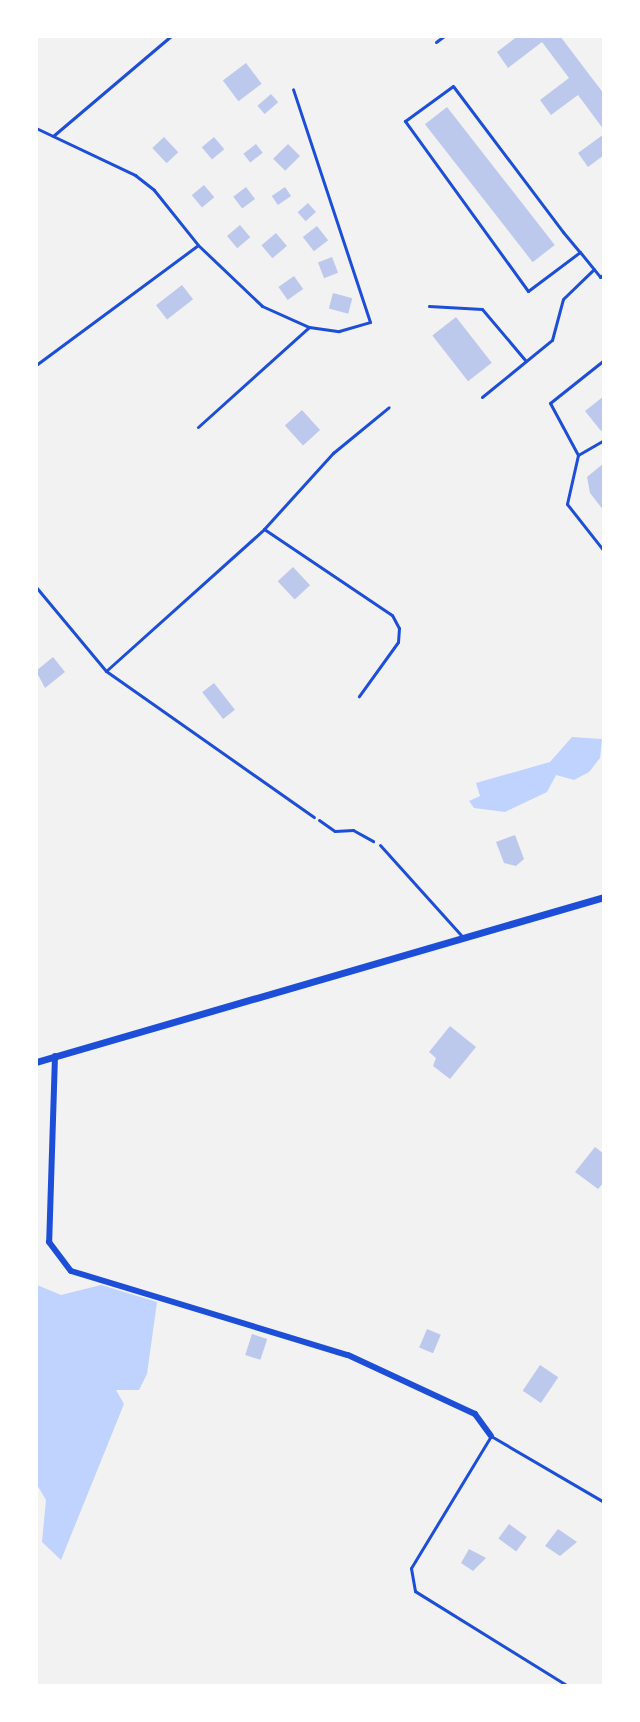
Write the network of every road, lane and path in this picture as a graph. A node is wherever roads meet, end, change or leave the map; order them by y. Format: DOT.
graph roads {
  1 [pos="171,36"];
  2 [pos="435,36"];
  3 [pos="444,36"];
  4 [pos="293,89"];
  5 [pos="36,128"];
  6 [pos="53,136"];
  7 [pos="198,245"];
  8 [pos="580,252"];
  9 [pos="594,269"];
  10 [pos="604,274"];
  11 [pos="429,306"];
  12 [pos="309,327"];
  13 [pos="604,360"];
  14 [pos="526,361"];
  15 [pos="36,365"];
  16 [pos="482,397"];
  17 [pos="389,407"];
  18 [pos="198,427"];
  19 [pos="604,440"];
  20 [pos="578,455"];
  21 [pos="264,529"];
  22 [pos="604,551"];
  23 [pos="36,587"];
  24 [pos="106,671"];
  25 [pos="359,696"];
  26 [pos="314,817"];
  27 [pos="380,845"];
  28 [pos="604,897"];
  29 [pos="464,938"];
  30 [pos="55,1056"];
  31 [pos="36,1062"];
  32 [pos="491,1436"];
  33 [pos="604,1502"];
  34 [pos="568,1686"];
  1 -- 6 [label="lane"];
  2 -- 3 [label="path"];
  4 -- 12 [label="lane"];
  5 -- 6 [label="lane"];
  6 -- 7 [label="lane"];
  7 -- 12 [label="lane"];
  7 -- 15 [label="lane"];
  8 -- 8 [label="lane"];
  8 -- 9 [label="lane"];
  9 -- 10 [label="lane"];
  9 -- 14 [label="lane"];
  11 -- 14 [label="lane"];
  12 -- 18 [label="lane"];
  13 -- 20 [label="lane"];
  14 -- 16 [label="lane"];
  17 -- 21 [label="lane"];
  19 -- 20 [label="lane"];
  20 -- 22 [label="lane"];
  21 -- 24 [label="lane"];
  21 -- 25 [label="lane"];
  23 -- 24 [label="lane"];
  24 -- 26 [label="lane"];
  26 -- 27 [label="path"];
  27 -- 29 [label="lane"];
  28 -- 29 [label="street"];
  29 -- 30 [label="street"];
  30 -- 31 [label="street"];
  30 -- 32 [label="street"];
  32 -- 33 [label="lane"];
  32 -- 34 [label="lane"];
}
